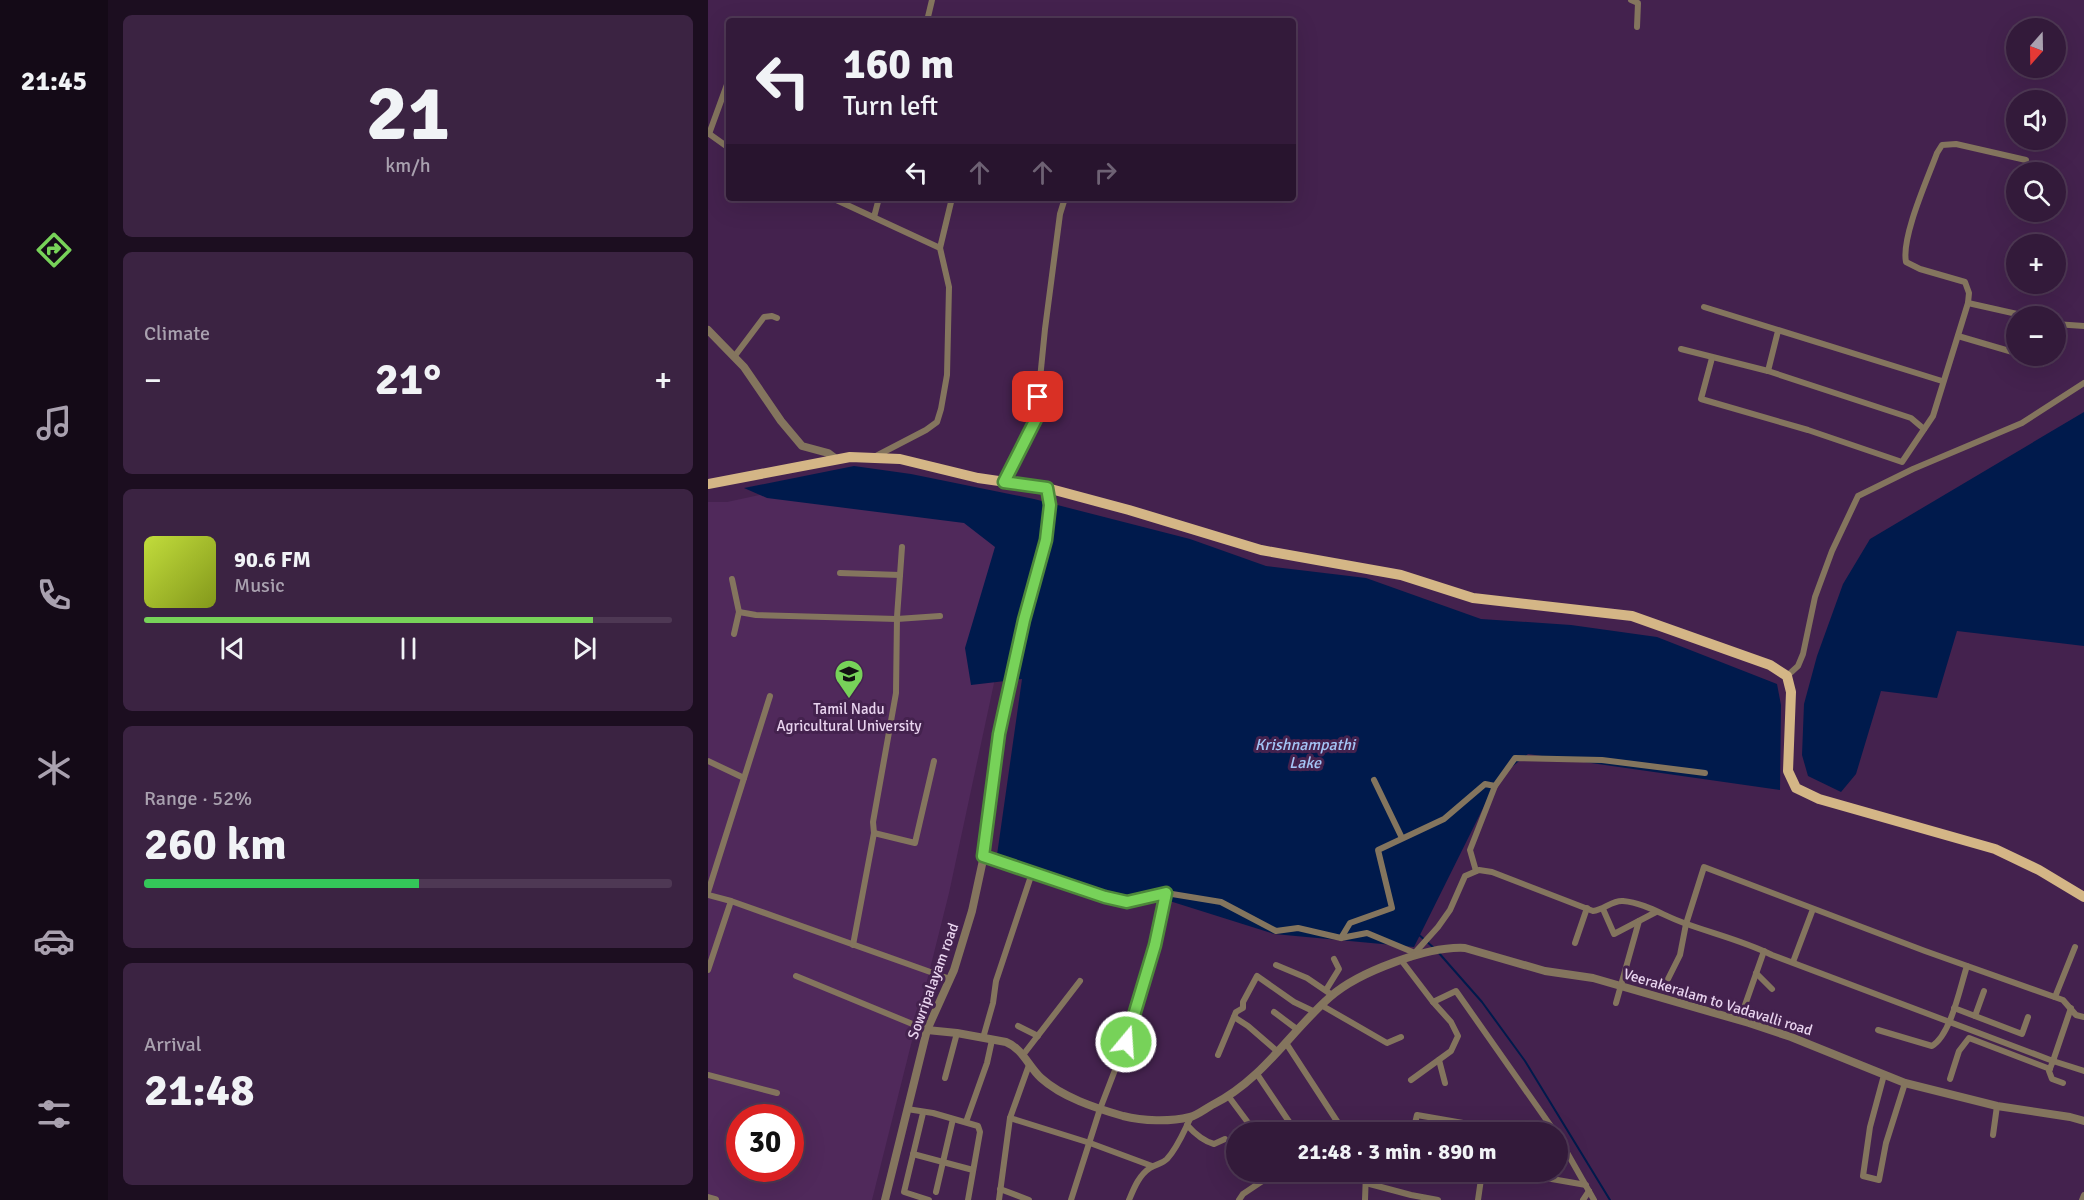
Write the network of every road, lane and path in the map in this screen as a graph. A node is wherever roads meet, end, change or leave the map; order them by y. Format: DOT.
graph roads {
  1 [pos="932,0"];
  2 [pos="1631,0"];
  3 [pos="928,18"];
  4 [pos="1637,27"];
  5 [pos="726,87"];
  6 [pos="708,134"];
  7 [pos="726,146"];
  8 [pos="2026,160"];
  9 [pos="839,201"];
  10 [pos="878,201"];
  11 [pos="951,201"];
  12 [pos="1064,201"];
  13 [pos="874,217"];
  14 [pos="940,248"];
  15 [pos="1968,303"];
  16 [pos="1704,307"];
  17 [pos="2006,312"];
  18 [pos="777,318"];
  19 [pos="2066,325"];
  20 [pos="2084,326"];
  21 [pos="708,330"];
  22 [pos="1778,331"];
  23 [pos="1958,336"];
  24 [pos="1681,349"];
  25 [pos="2006,350"];
  26 [pos="734,357"];
  27 [pos="1712,358"];
  28 [pos="1768,371"];
  29 [pos="1942,381"];
  30 [pos="2084,383"];
  31 [pos="1924,429"];
  32 [pos="873,457"];
  33 [pos="836,459"];
  34 [pos="1902,462"];
  35 [pos="1913,468"];
  36 [pos="1004,482"];
  37 [pos="708,484"];
  38 [pos="1047,488"];
  39 [pos="902,547"];
  40 [pos="840,573"];
  41 [pos="900,575"];
  42 [pos="732,579"];
  43 [pos="739,612"];
  44 [pos="940,616"];
  45 [pos="897,619"];
  46 [pos="734,634"];
  47 [pos="1787,676"];
  48 [pos="770,696"];
  49 [pos="708,761"];
  50 [pos="934,761"];
  51 [pos="1705,773"];
  52 [pos="744,778"];
  53 [pos="1374,780"];
  54 [pos="1496,786"];
  55 [pos="874,833"];
  56 [pos="1402,838"];
  57 [pos="983,856"];
  58 [pos="1476,871"];
  59 [pos="1032,873"];
  60 [pos="708,893"];
  61 [pos="1166,893"];
  62 [pos="2084,897"];
  63 [pos="731,901"];
  64 [pos="1587,908"];
  65 [pos="1603,909"];
  66 [pos="1814,909"];
  67 [pos="1656,912"];
  68 [pos="1639,921"];
  69 [pos="1686,924"];
  70 [pos="1341,938"];
  71 [pos="1575,943"];
  72 [pos="853,945"];
  73 [pos="2075,947"];
  74 [pos="1764,951"];
  75 [pos="1415,953"];
  76 [pos="1334,959"];
  77 [pos="1401,960"];
  78 [pos="1793,962"];
  79 [pos="1276,965"];
  80 [pos="1967,966"];
  81 [pos="708,970"];
  82 [pos="1756,972"];
  83 [pos="796,976"];
  84 [pos="1668,979"];
  85 [pos="950,980"];
  86 [pos="1080,981"];
  87 [pos="1621,986"];
  88 [pos="1772,989"];
  89 [pos="1984,991"];
  90 [pos="1329,993"];
  91 [pos="2055,997"];
  92 [pos="1433,1002"];
  93 [pos="1616,1003"];
  94 [pos="1321,1005"];
  95 [pos="1745,1005"];
  96 [pos="1954,1008"];
  97 [pos="2071,1008"];
  98 [pos="1274,1012"];
  99 [pos="1315,1012"];
  100 [pos="1975,1016"];
  101 [pos="1234,1017"];
  102 [pos="2028,1017"];
  103 [pos="2084,1017"];
  104 [pos="1949,1022"];
  105 [pos="1018,1026"];
  106 [pos="927,1030"];
  107 [pos="1298,1030"];
  108 [pos="1878,1030"];
  109 [pos="957,1033"];
  110 [pos="1038,1036"];
  111 [pos="1401,1036"];
  112 [pos="983,1038"];
  113 [pos="992,1040"];
  114 [pos="1286,1043"];
  115 [pos="1278,1052"];
  116 [pos="1023,1055"];
  117 [pos="1218,1055"];
  118 [pos="1439,1060"];
  119 [pos="2053,1061"];
  120 [pos="1029,1065"];
  121 [pos="2050,1069"];
  122 [pos="2084,1071"];
  123 [pos="1257,1074"];
  124 [pos="708,1075"];
  125 [pos="1884,1075"];
  126 [pos="945,1078"];
  127 [pos="1950,1078"];
  128 [pos="1411,1080"];
  129 [pos="1445,1083"];
  130 [pos="1905,1083"];
  131 [pos="2063,1083"];
  132 [pos="777,1094"];
  133 [pos="1229,1097"];
  134 [pos="1997,1106"];
  135 [pos="907,1109"];
  136 [pos="1100,1109"];
  137 [pos="923,1113"];
  138 [pos="1191,1117"];
  139 [pos="1010,1118"];
  140 [pos="953,1119"];
  141 [pos="2084,1121"];
  142 [pos="966,1122"];
  143 [pos="1247,1122"];
  144 [pos="1289,1122"];
  145 [pos="1337,1122"];
  146 [pos="1415,1122"];
  147 [pos="1457,1122"];
  148 [pos="1547,1122"];
  149 [pos="1187,1125"];
  150 [pos="1993,1135"];
  151 [pos="1225,1139"];
  152 [pos="1090,1143"];
  153 [pos="913,1154"];
  154 [pos="1568,1154"];
  155 [pos="943,1163"];
  156 [pos="1152,1166"];
  157 [pos="973,1170"];
  158 [pos="1261,1182"];
  159 [pos="1481,1182"];
  160 [pos="1567,1182"];
  161 [pos="1366,1183"];
  162 [pos="1588,1188"];
  163 [pos="1000,1190"];
  164 [pos="936,1192"];
  165 [pos="2084,1195"];
  166 [pos="708,1198"];
  167 [pos="1411,1198"];
  168 [pos="715,1200"];
  169 [pos="885,1200"];
  170 [pos="929,1200"];
  171 [pos="968,1200"];
  172 [pos="999,1200"];
  173 [pos="1029,1200"];
  174 [pos="1071,1200"];
  175 [pos="1129,1200"];
  176 [pos="1239,1200"];
  177 [pos="1365,1200"];
  178 [pos="1438,1200"];
  179 [pos="1478,1200"];
  180 [pos="1582,1200"];
  181 [pos="1594,1200"];
  182 [pos="2082,1200"];
  1 -- 3 [label="street"];
  2 -- 4 [label="street"];
  5 -- 6 [label="street"];
  6 -- 7 [label="street"];
  8 -- 15 [label="street"];
  9 -- 13 [label="street"];
  10 -- 13 [label="street"];
  11 -- 14 [label="street"];
  12 -- 36 [label="street"];
  13 -- 14 [label="street"];
  14 -- 32 [label="street"];
  15 -- 17 [label="street"];
  15 -- 23 [label="street"];
  16 -- 22 [label="street"];
  18 -- 26 [label="street"];
  19 -- 20 [label="street"];
  21 -- 26 [label="street"];
  22 -- 28 [label="street"];
  22 -- 29 [label="street"];
  23 -- 25 [label="street"];
  23 -- 29 [label="street"];
  24 -- 27 [label="street"];
  26 -- 33 [label="street"];
  27 -- 28 [label="street"];
  27 -- 34 [label="street"];
  28 -- 31 [label="street"];
  29 -- 31 [label="street"];
  30 -- 35 [label="street"];
  31 -- 34 [label="street"];
  32 -- 33 [label="main road"];
  32 -- 36 [label="main road"];
  33 -- 37 [label="main road"];
  34 -- 35 [label="street"];
  35 -- 47 [label="street"];
  36 -- 38 [label="main road"];
  38 -- 47 [label="main road"];
  38 -- 57 [label="street, Sowripalayam road"];
  39 -- 41 [label="street"];
  40 -- 41 [label="street"];
  41 -- 45 [label="street"];
  42 -- 43 [label="street"];
  43 -- 45 [label="street"];
  43 -- 46 [label="street"];
  44 -- 45 [label="street"];
  45 -- 55 [label="street"];
  47 -- 62 [label="main road"];
  48 -- 52 [label="street"];
  49 -- 52 [label="street"];
  50 -- 55 [label="street"];
  51 -- 54 [label="street"];
  52 -- 60 [label="street"];
  53 -- 56 [label="street"];
  54 -- 56 [label="street"];
  54 -- 58 [label="street"];
  55 -- 72 [label="street"];
  56 -- 70 [label="street"];
  57 -- 59 [label="street"];
  57 -- 85 [label="street, Sowripalayam road"];
  58 -- 64 [label="street"];
  58 -- 75 [label="street"];
  59 -- 61 [label="street"];
  59 -- 112 [label="street"];
  60 -- 63 [label="street"];
  61 -- 70 [label="street"];
  61 -- 136 [label="street"];
  63 -- 72 [label="street"];
  63 -- 81 [label="street"];
  64 -- 65 [label="street"];
  64 -- 71 [label="street"];
  65 -- 67 [label="street"];
  65 -- 68 [label="street"];
  66 -- 69 [label="street"];
  66 -- 78 [label="street"];
  66 -- 80 [label="street"];
  67 -- 68 [label="street"];
  67 -- 69 [label="street"];
  68 -- 87 [label="street"];
  69 -- 74 [label="street"];
  69 -- 84 [label="street"];
  70 -- 75 [label="street"];
  72 -- 85 [label="street"];
  73 -- 91 [label="street"];
  74 -- 78 [label="street"];
  74 -- 82 [label="street"];
  75 -- 77 [label="street, Veerakeralam to Vadavalli road"];
  75 -- 87 [label="street, Veerakeralam to Vadavalli road"];
  76 -- 90 [label="street"];
  77 -- 90 [label="street, Veerakeralam to Vadavalli road"];
  77 -- 92 [label="street"];
  78 -- 104 [label="street"];
  79 -- 90 [label="street"];
  80 -- 91 [label="street"];
  80 -- 96 [label="street"];
  82 -- 88 [label="street"];
  82 -- 95 [label="street"];
  83 -- 106 [label="street"];
  85 -- 106 [label="street, Sowripalayam road"];
  86 -- 110 [label="street"];
  87 -- 93 [label="street"];
  87 -- 125 [label="street, Veerakeralam to Vadavalli road"];
  89 -- 100 [label="street"];
  90 -- 94 [label="street, Veerakeralam to Vadavalli road"];
  91 -- 97 [label="street"];
  92 -- 118 [label="street"];
  92 -- 148 [label="street"];
  94 -- 99 [label="street, Veerakeralam to Vadavalli road"];
  94 -- 111 [label="street"];
  96 -- 100 [label="street"];
  96 -- 104 [label="street"];
  97 -- 103 [label="street"];
  97 -- 119 [label="street"];
  98 -- 107 [label="street"];
  99 -- 101 [label="street"];
  99 -- 107 [label="street, Veerakeralam to Vadavalli road"];
  100 -- 102 [label="street"];
  101 -- 115 [label="street"];
  101 -- 117 [label="street"];
  104 -- 108 [label="street"];
  104 -- 119 [label="street"];
  105 -- 110 [label="street"];
  106 -- 109 [label="street"];
  106 -- 135 [label="street, Sowripalayam road"];
  107 -- 114 [label="street, Veerakeralam to Vadavalli road"];
  109 -- 112 [label="street"];
  109 -- 126 [label="street"];
  110 -- 116 [label="street"];
  112 -- 113 [label="street"];
  113 -- 116 [label="street"];
  113 -- 142 [label="street"];
  114 -- 115 [label="street, Veerakeralam to Vadavalli road"];
  114 -- 145 [label="street"];
  115 -- 123 [label="street, Veerakeralam to Vadavalli road"];
  116 -- 120 [label="street"];
  118 -- 128 [label="street"];
  118 -- 129 [label="street"];
  119 -- 121 [label="street"];
  119 -- 122 [label="street"];
  120 -- 136 [label="street"];
  120 -- 139 [label="street"];
  121 -- 127 [label="street"];
  121 -- 131 [label="street"];
  123 -- 133 [label="street, Veerakeralam to Vadavalli road"];
  123 -- 144 [label="street"];
  124 -- 132 [label="street"];
  125 -- 130 [label="street, Veerakeralam to Vadavalli road"];
  125 -- 130 [label="street"];
  130 -- 134 [label="street, Veerakeralam to Vadavalli road"];
  133 -- 138 [label="street, Veerakeralam to Vadavalli road"];
  133 -- 143 [label="street"];
  134 -- 141 [label="street, Veerakeralam to Vadavalli road"];
  134 -- 150 [label="street"];
  135 -- 137 [label="street"];
  135 -- 169 [label="street, Sowripalayam road"];
  136 -- 138 [label="street"];
  136 -- 152 [label="street"];
  137 -- 140 [label="street"];
  137 -- 153 [label="street"];
  138 -- 149 [label="street"];
  139 -- 152 [label="street"];
  139 -- 163 [label="street"];
  140 -- 142 [label="street"];
  140 -- 155 [label="street"];
  142 -- 157 [label="street"];
  146 -- 147 [label="street"];
  149 -- 151 [label="street"];
  149 -- 156 [label="street"];
  152 -- 156 [label="street"];
  152 -- 174 [label="street"];
  153 -- 155 [label="street"];
  153 -- 170 [label="street"];
  154 -- 162 [label="street"];
  155 -- 157 [label="street"];
  155 -- 164 [label="street"];
  156 -- 175 [label="street"];
  157 -- 171 [label="street"];
  158 -- 176 [label="street"];
  159 -- 179 [label="street"];
  160 -- 162 [label="street"];
  161 -- 167 [label="street"];
  161 -- 177 [label="street"];
  162 -- 180 [label="street"];
  162 -- 181 [label="street"];
  163 -- 172 [label="street"];
  163 -- 173 [label="street"];
  165 -- 182 [label="street"];
  166 -- 168 [label="street"];
  167 -- 178 [label="street"];
}
